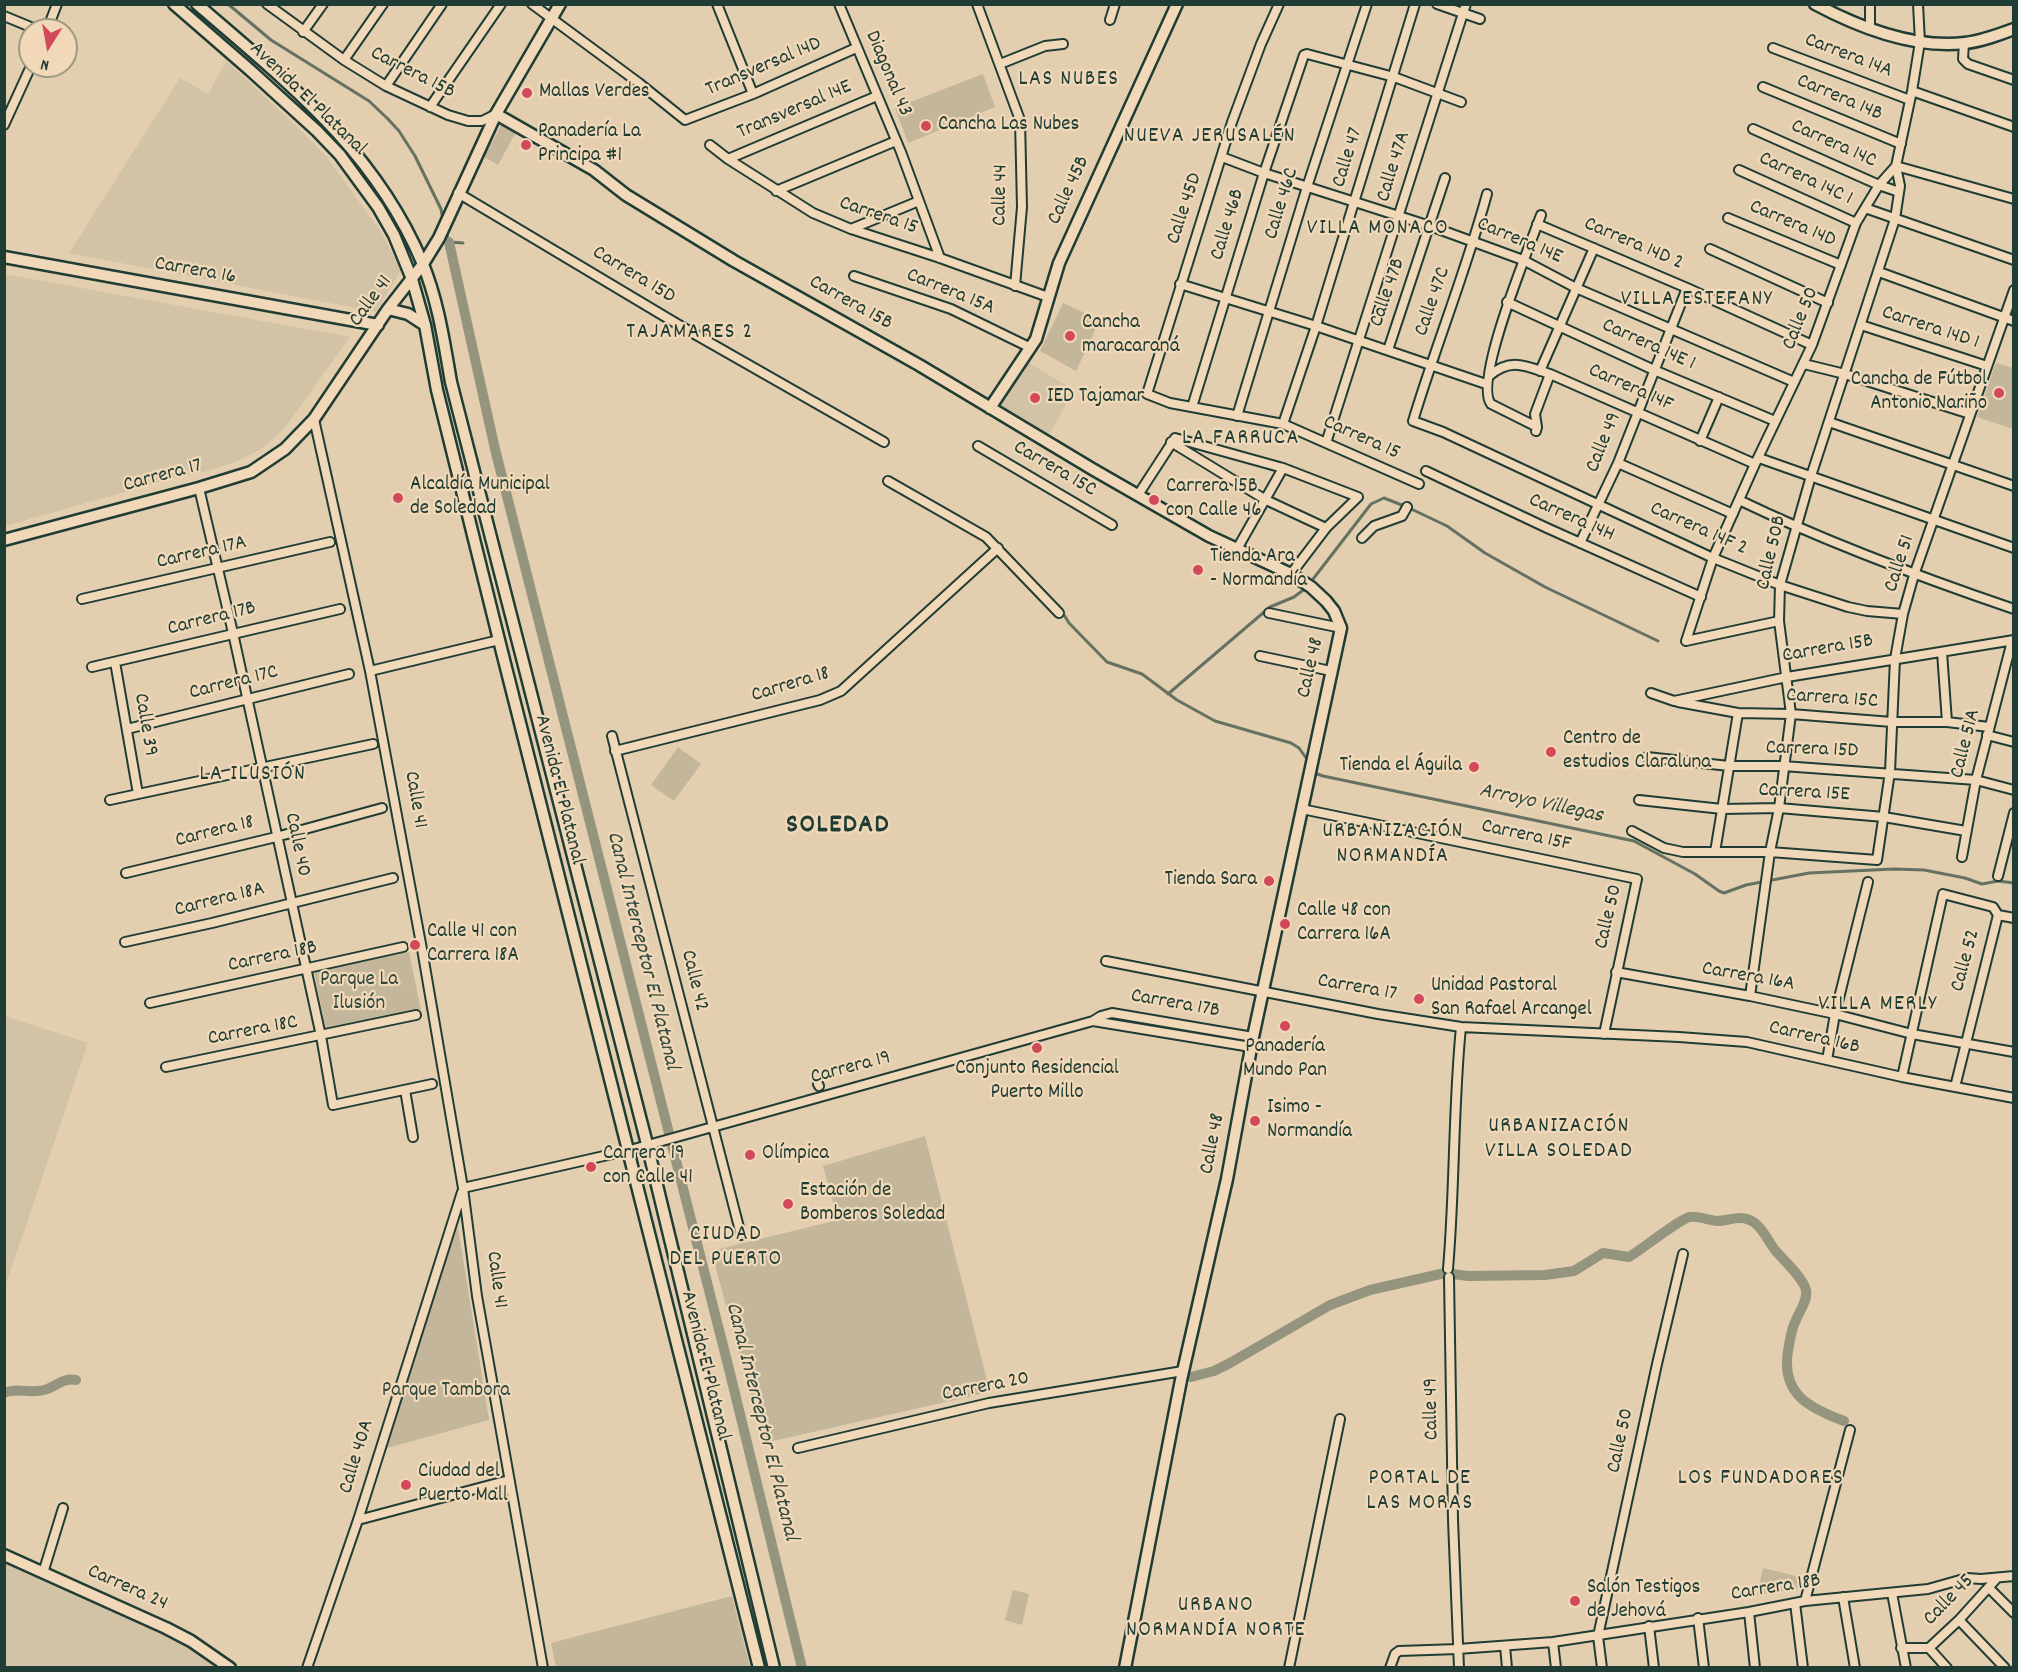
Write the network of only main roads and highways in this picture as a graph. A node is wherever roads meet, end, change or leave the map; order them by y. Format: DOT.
graph roads {
  1 [pos="174,4"];
  2 [pos="197,4"];
  3 [pos="560,4"];
  4 [pos="1177,4"];
  5 [pos="1815,4"];
  6 [pos="2013,29"];
  7 [pos="496,114"];
  8 [pos="4,257"];
  9 [pos="423,264"];
  10 [pos="412,279"];
  11 [pos="388,309"];
  12 [pos="378,325"];
  13 [pos="425,325"];
  14 [pos="990,408"];
  15 [pos="314,419"];
  16 [pos="4,540"];
  17 [pos="1341,628"];
  18 [pos="4,1555"];
  19 [pos="230,1668"];
  20 [pos="759,1668"];
  21 [pos="774,1668"];
  22 [pos="1125,1668"];
  1 -- 10 [label="main road, Avenida El Platanal"];
  2 -- 9 [label="main road, Avenida El Platanal"];
  3 -- 7 [label="main road, Calle 41"];
  4 -- 14 [label="main road, Calle 45B"];
  5 -- 6 [label="main road"];
  7 -- 9 [label="main road, Calle 41"];
  7 -- 14 [label="main road, Carrera 15B"];
  8 -- 12 [label="main road, Carrera 16"];
  9 -- 10 [label="main road, Calle 41"];
  9 -- 21 [label="main road, Avenida El Platanal"];
  10 -- 11 [label="main road, Calle 41"];
  10 -- 13 [label="main road, Avenida El Platanal"];
  11 -- 12 [label="main road, Calle 41"];
  11 -- 13 [label="main road"];
  12 -- 15 [label="main road, Calle 41"];
  13 -- 20 [label="main road, Avenida El Platanal"];
  14 -- 17 [label="main road, Carrera 15B"];
  15 -- 16 [label="main road, Carrera 17"];
  17 -- 22 [label="main road, Calle 48"];
  18 -- 19 [label="main road, Carrera 24"];
}
